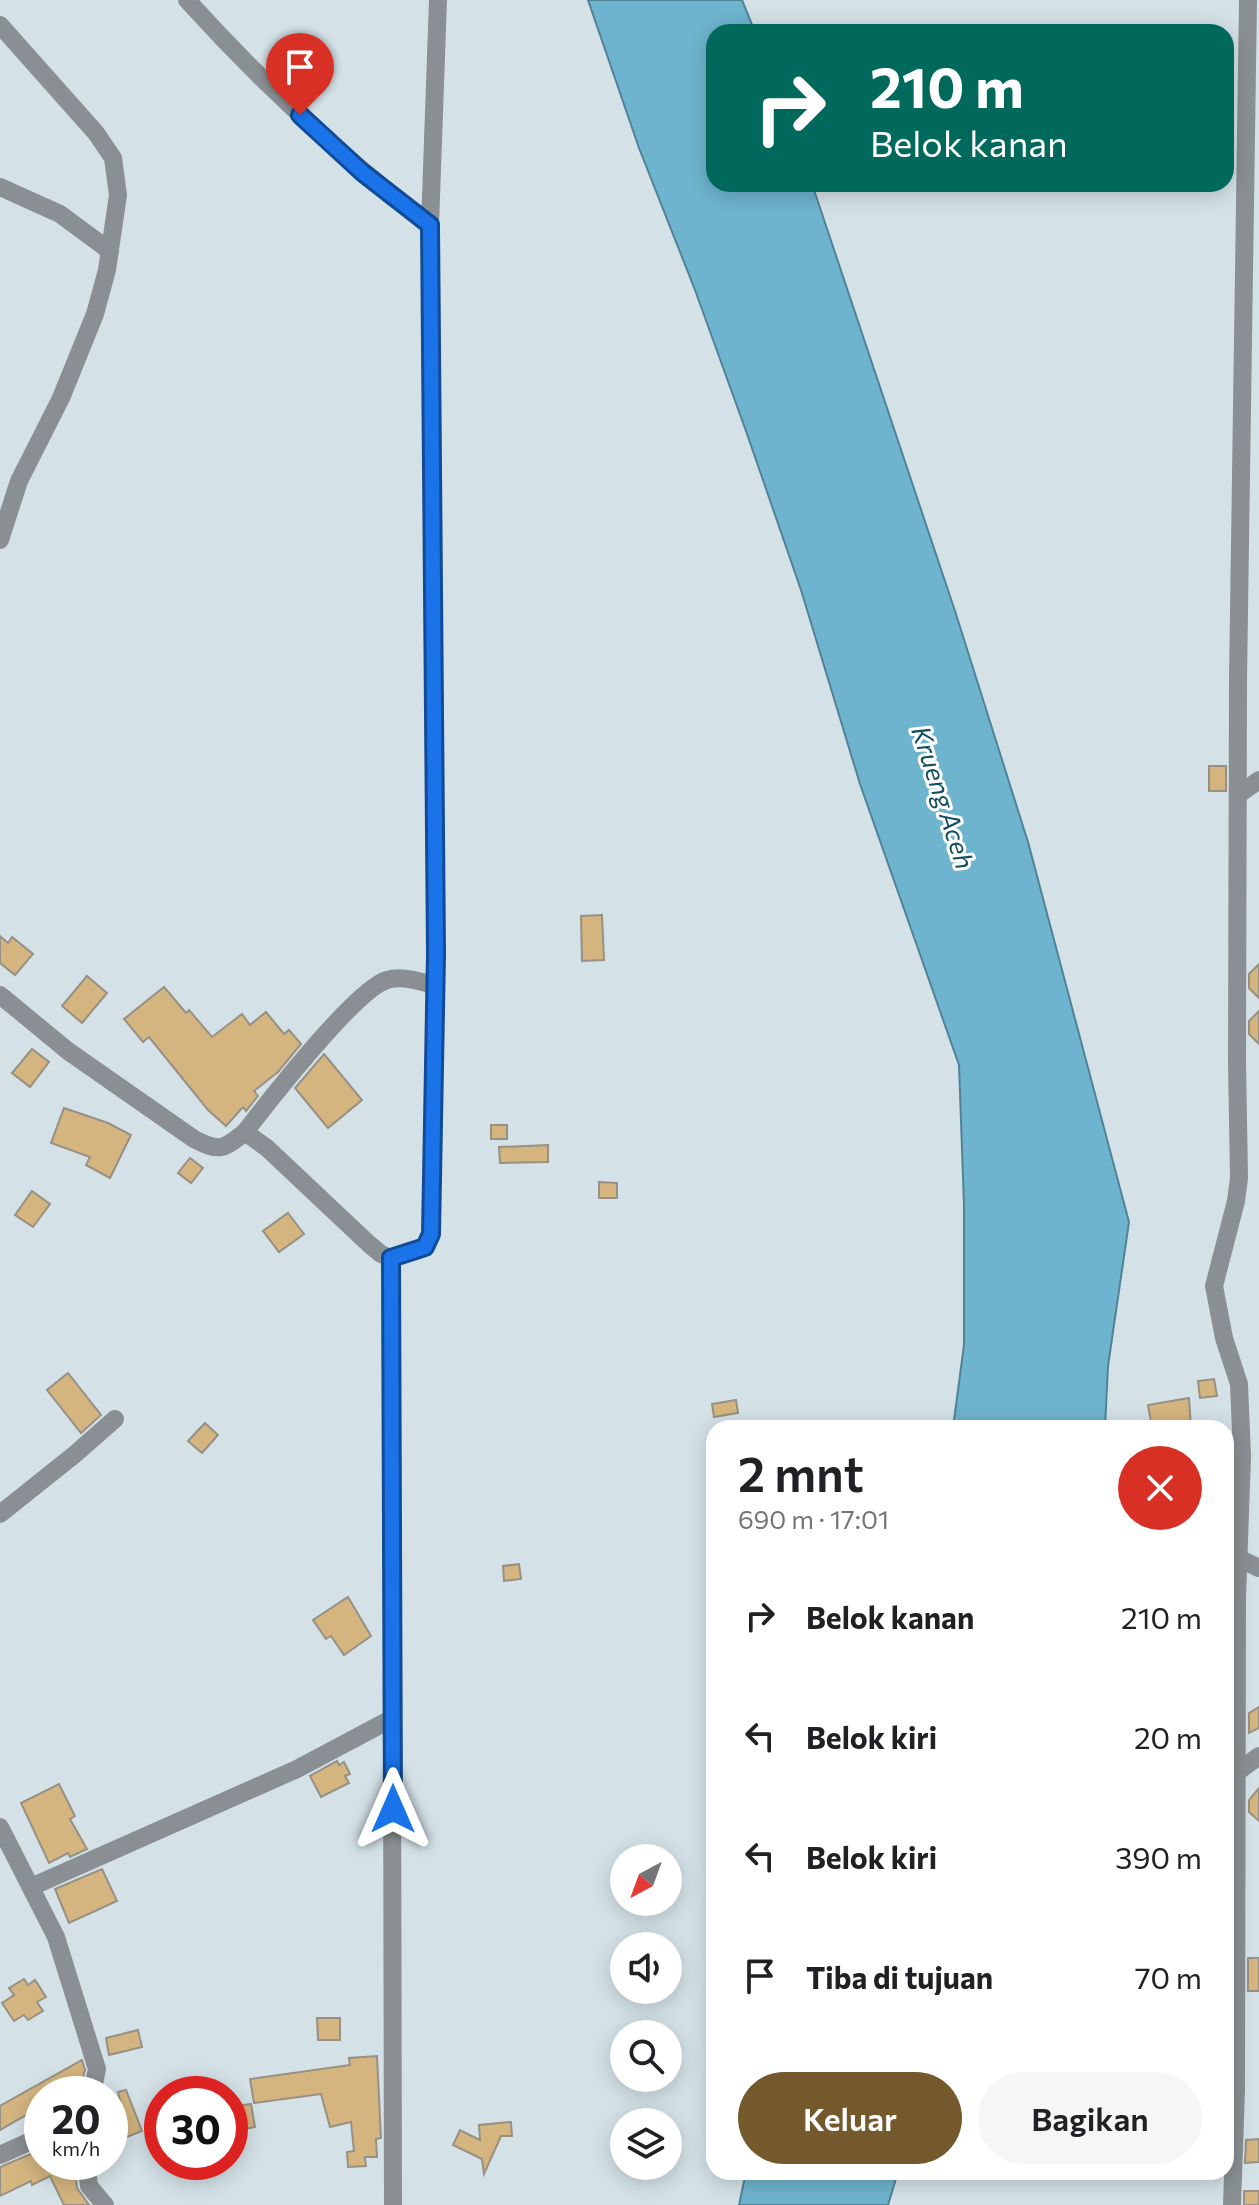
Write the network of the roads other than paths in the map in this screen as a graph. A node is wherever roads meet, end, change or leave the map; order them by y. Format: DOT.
graph roads {
  1 [pos="187,0"];
  2 [pos="438,0"];
  3 [pos="1248,0"];
  4 [pos="0,25"];
  5 [pos="0,187"];
  6 [pos="430,225"];
  7 [pos="110,251"];
  8 [pos="0,540"];
  9 [pos="1259,780"];
  10 [pos="1238,795"];
  11 [pos="436,985"];
  12 [pos="0,995"];
  13 [pos="245,1132"];
  14 [pos="391,1258"];
  15 [pos="115,1419"];
  16 [pos="1259,1487"];
  17 [pos="1240,1504"];
  18 [pos="0,1514"];
  19 [pos="1238,1558"];
  20 [pos="1259,1568"];
  21 [pos="393,1718"];
  22 [pos="1259,1756"];
  23 [pos="1236,1773"];
  24 [pos="0,1827"];
  25 [pos="8,1858"];
  26 [pos="31,1887"];
  27 [pos="96,2076"];
  28 [pos="24,2144"];
  29 [pos="1234,2148"];
  30 [pos="0,2155"];
  31 [pos="88,2180"];
  32 [pos="1233,2180"];
  33 [pos="105,2205"];
  34 [pos="393,2205"];
  35 [pos="1232,2205"];
  1 -- 6 [label="street"];
  2 -- 6 [label="street"];
  3 -- 10 [label="street"];
  4 -- 7 [label="street"];
  5 -- 7 [label="street"];
  6 -- 11 [label="street"];
  7 -- 8 [label="street"];
  9 -- 10 [label="street"];
  10 -- 17 [label="street"];
  11 -- 13 [label="street"];
  11 -- 14 [label="street"];
  12 -- 13 [label="street"];
  13 -- 14 [label="street"];
  14 -- 21 [label="street"];
  15 -- 18 [label="street"];
  16 -- 17 [label="street"];
  17 -- 19 [label="street"];
  19 -- 20 [label="street"];
  19 -- 23 [label="street"];
  21 -- 26 [label="street"];
  21 -- 34 [label="street"];
  22 -- 23 [label="street"];
  23 -- 29 [label="street"];
  24 -- 25 [label="street"];
  25 -- 26 [label="street"];
  26 -- 27 [label="street"];
  28 -- 30 [label="street"];
  31 -- 33 [label="street"];
  32 -- 35 [label="street"];
}
